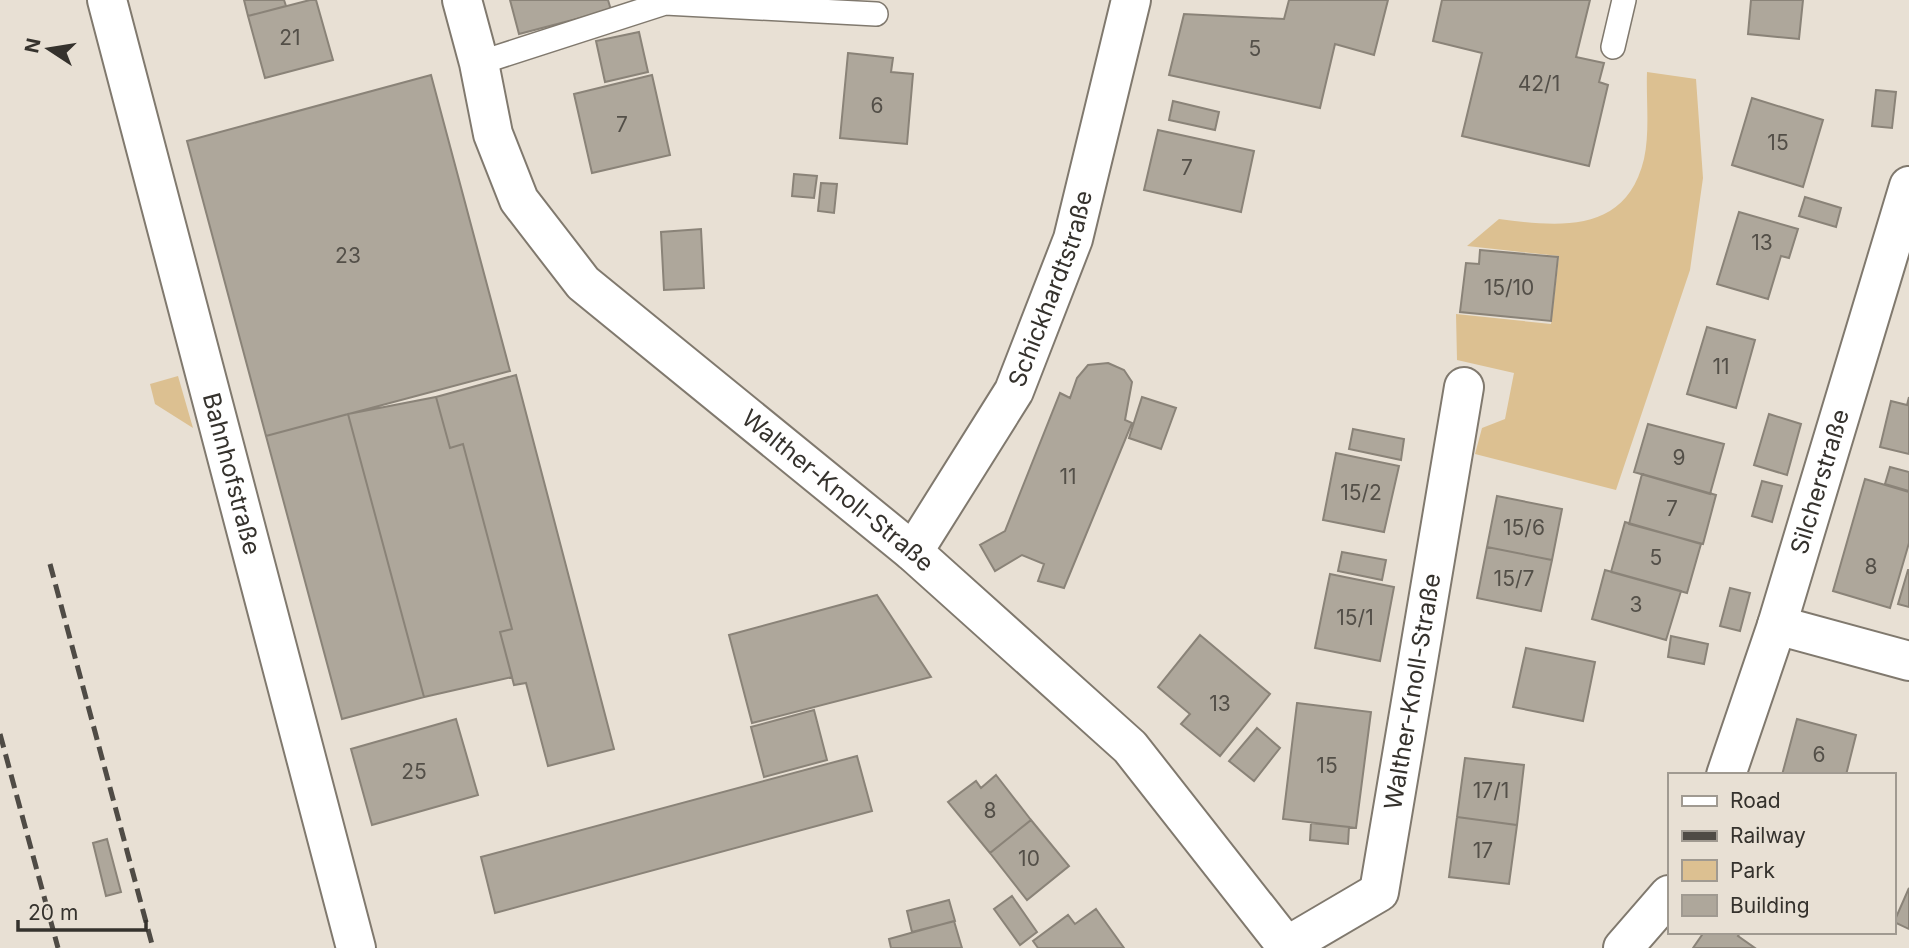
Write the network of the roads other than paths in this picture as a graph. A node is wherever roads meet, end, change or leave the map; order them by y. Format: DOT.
graph roads {
  1 [pos="107,0"];
  2 [pos="462,0"];
  3 [pos="1131,0"];
  4 [pos="1623,0"];
  5 [pos="876,14"];
  6 [pos="1613,47"];
  7 [pos="479,63"];
  8 [pos="1909,186"];
  9 [pos="1464,387"];
  10 [pos="913,552"];
  11 [pos="1777,625"];
  12 [pos="1909,661"];
  13 [pos="1727,773"];
  14 [pos="1668,896"];
  15 [pos="1287,947"];
  16 [pos="356,948"];
  17 [pos="1623,948"];
  1 -- 16 [label="street, Bahnhofstraße"];
  2 -- 7 [label="street, Walther-Knoll-Straße"];
  3 -- 10 [label="street, Schickhardtstraße"];
  4 -- 6 [label="lane"];
  5 -- 7 [label="lane"];
  7 -- 10 [label="street, Walther-Knoll-Straße"];
  8 -- 11 [label="street, Silcherstraße"];
  9 -- 15 [label="street, Walther-Knoll-Straße"];
  10 -- 15 [label="street, Walther-Knoll-Straße"];
  11 -- 12 [label="street"];
  11 -- 13 [label="street, Silcherstraße"];
  14 -- 17 [label="street"];
}
